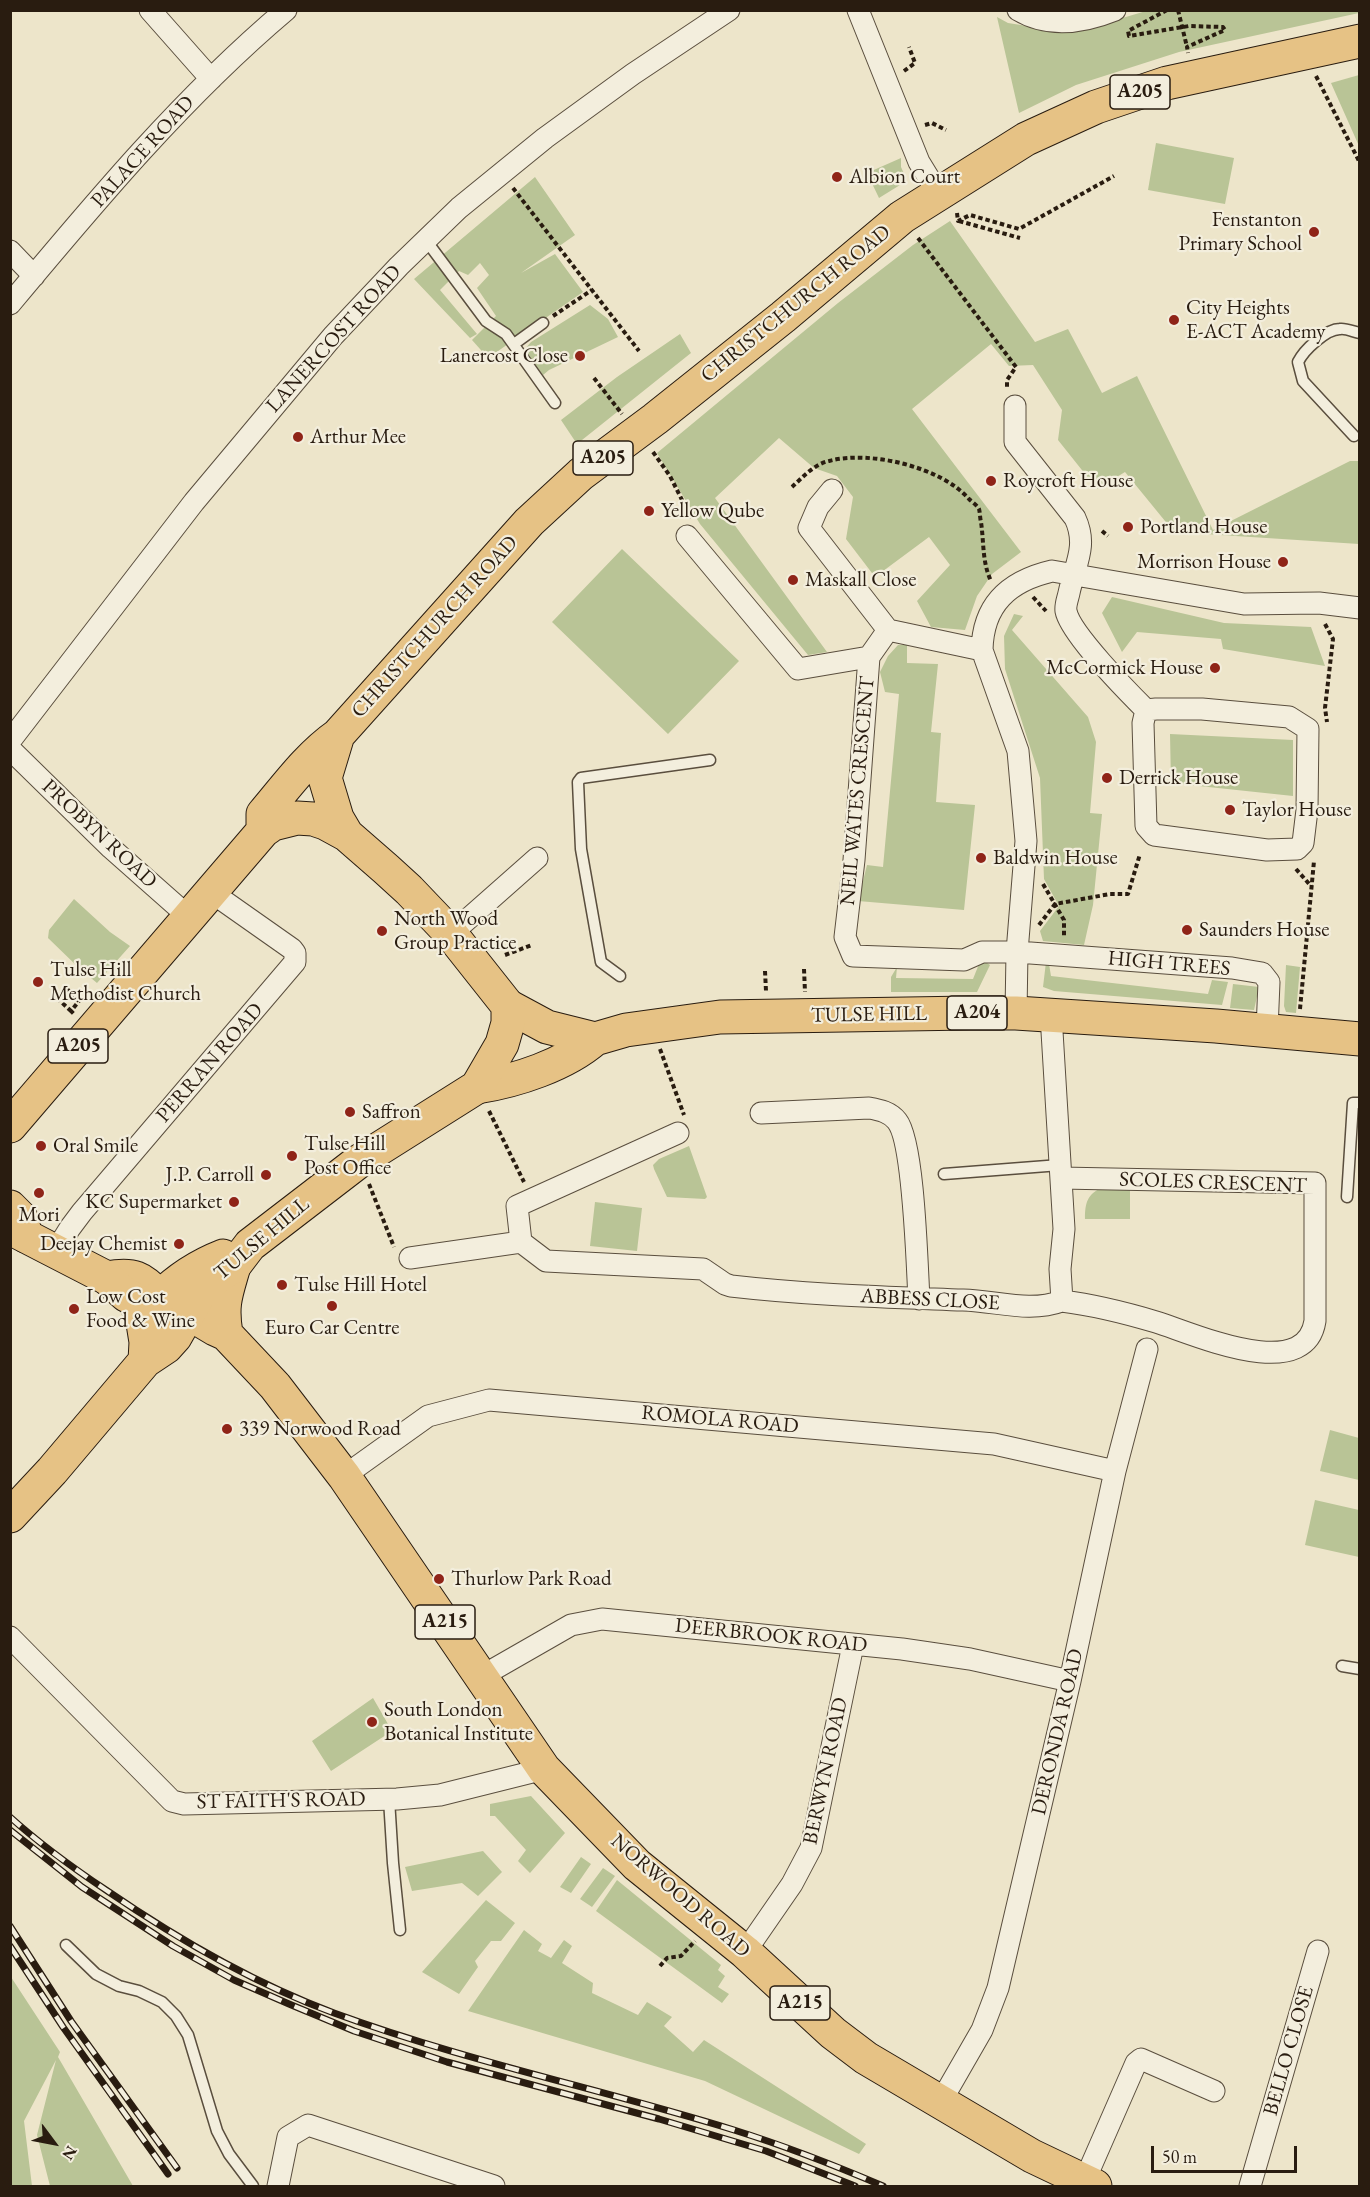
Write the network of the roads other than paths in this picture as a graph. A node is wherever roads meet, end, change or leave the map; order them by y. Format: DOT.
graph roads {
  1 [pos="150,10"];
  2 [pos="286,10"];
  3 [pos="729,10"];
  4 [pos="858,10"];
  5 [pos="1018,10"];
  6 [pos="1115,10"];
  7 [pos="1359,41"];
  8 [pos="211,79"];
  9 [pos="945,200"];
  10 [pos="425,239"];
  11 [pos="10,251"];
  12 [pos="34,276"];
  13 [pos="10,304"];
  14 [pos="543,323"];
  15 [pos="1359,333"];
  16 [pos="514,344"];
  17 [pos="555,403"];
  18 [pos="1015,406"];
  19 [pos="1354,436"];
  20 [pos="832,490"];
  21 [pos="687,536"];
  22 [pos="1073,574"];
  23 [pos="1359,608"];
  24 [pos="888,630"];
  25 [pos="982,650"];
  26 [pos="869,657"];
  27 [pos="1146,710"];
  28 [pos="338,735"];
  29 [pos="10,741"];
  30 [pos="10,749"];
  31 [pos="710,760"];
  32 [pos="263,831"];
  33 [pos="347,835"];
  34 [pos="537,858"];
  35 [pos="211,892"];
  36 [pos="189,917"];
  37 [pos="451,934"];
  38 [pos="1017,952"];
  39 [pos="853,956"];
  40 [pos="620,976"];
  41 [pos="508,1006"];
  42 [pos="1016,1013"];
  43 [pos="1051,1016"];
  44 [pos="1267,1030"];
  45 [pos="595,1039"];
  46 [pos="1359,1039"];
  47 [pos="483,1099"];
  48 [pos="1359,1104"];
  49 [pos="761,1113"];
  50 [pos="10,1126"];
  51 [pos="678,1133"];
  52 [pos="1060,1172"];
  53 [pos="944,1174"];
  54 [pos="1347,1197"];
  55 [pos="10,1207"];
  56 [pos="18,1232"];
  57 [pos="521,1242"];
  58 [pos="55,1252"];
  59 [pos="242,1256"];
  60 [pos="410,1258"];
  61 [pos="147,1298"];
  62 [pos="919,1299"];
  63 [pos="1062,1301"];
  64 [pos="189,1314"];
  65 [pos="226,1334"];
  66 [pos="1147,1349"];
  67 [pos="145,1361"];
  68 [pos="1115,1471"];
  69 [pos="344,1476"];
  70 [pos="10,1516"];
  71 [pos="10,1637"];
  72 [pos="853,1645"];
  73 [pos="1342,1666"];
  74 [pos="1359,1670"];
  75 [pos="483,1676"];
  76 [pos="1070,1681"];
  77 [pos="544,1769"];
  78 [pos="389,1799"];
  79 [pos="400,1930"];
  80 [pos="66,1945"];
  81 [pos="1318,1951"];
  82 [pos="745,1952"];
  83 [pos="1214,2091"];
  84 [pos="940,2103"];
  85 [pos="1089,2184"];
  86 [pos="253,2187"];
  87 [pos="278,2187"];
  88 [pos="494,2187"];
  89 [pos="1250,2187"];
  1 -- 8 [label="street"];
  2 -- 8 [label="street, PALACE ROAD"];
  3 -- 10 [label="street, LANERCOST ROAD"];
  4 -- 9 [label="street"];
  5 -- 6 [label="street"];
  7 -- 9 [label="main road, CHRISTCHURCH ROAD / A205"];
  8 -- 12 [label="street, PALACE ROAD"];
  9 -- 28 [label="main road, CHRISTCHURCH ROAD / A205"];
  10 -- 16 [label="lane"];
  10 -- 29 [label="street, LANERCOST ROAD"];
  11 -- 12 [label="street"];
  12 -- 13 [label="street, PALACE ROAD"];
  14 -- 16 [label="lane"];
  15 -- 19 [label="lane"];
  16 -- 17 [label="lane"];
  18 -- 22 [label="street"];
  20 -- 24 [label="street"];
  21 -- 26 [label="street"];
  22 -- 23 [label="street"];
  22 -- 25 [label="street"];
  22 -- 27 [label="street"];
  24 -- 25 [label="street"];
  24 -- 26 [label="street, NEIL WATES CRESCENT"];
  25 -- 38 [label="street"];
  26 -- 39 [label="street, NEIL WATES CRESCENT"];
  27 -- 27 [label="street"];
  28 -- 32 [label="main road, CHRISTCHURCH ROAD / A205"];
  28 -- 33 [label="main road, CHRISTCHURCH ROAD / A205"];
  30 -- 36 [label="street, PROBYN ROAD"];
  31 -- 40 [label="lane"];
  32 -- 33 [label="main road, A205"];
  32 -- 35 [label="main road, CHRISTCHURCH ROAD / A205"];
  33 -- 37 [label="main road, A205"];
  34 -- 37 [label="street"];
  35 -- 36 [label="main road, CHRISTCHURCH ROAD / A205"];
  35 -- 58 [label="street, PERRAN ROAD"];
  36 -- 50 [label="main road, CHRISTCHURCH ROAD / A205"];
  37 -- 41 [label="main road, A205"];
  38 -- 39 [label="street, HIGH TREES"];
  38 -- 42 [label="street"];
  38 -- 44 [label="street, HIGH TREES"];
  41 -- 45 [label="main road"];
  41 -- 47 [label="main road"];
  42 -- 43 [label="main road, TULSE HILL / A204"];
  42 -- 45 [label="main road, TULSE HILL / A204"];
  43 -- 44 [label="main road, TULSE HILL / A204"];
  43 -- 52 [label="street"];
  44 -- 46 [label="main road, TULSE HILL / A204"];
  45 -- 47 [label="main road, TULSE HILL / A204"];
  47 -- 59 [label="main road, TULSE HILL"];
  48 -- 54 [label="lane"];
  49 -- 62 [label="street"];
  51 -- 57 [label="street"];
  52 -- 53 [label="lane"];
  52 -- 63 [label="street"];
  52 -- 63 [label="street, SCOLES CRESCENT"];
  55 -- 56 [label="main road"];
  56 -- 58 [label="main road, NORWOOD ROAD"];
  57 -- 60 [label="street"];
  57 -- 62 [label="street, ABBESS CLOSE"];
  58 -- 61 [label="main road, NORWOOD ROAD"];
  59 -- 61 [label="main road"];
  59 -- 64 [label="main road, TULSE HILL"];
  59 -- 65 [label="main road"];
  61 -- 64 [label="main road, NORWOOD ROAD / A215"];
  61 -- 67 [label="main road"];
  62 -- 63 [label="street, ABBESS CLOSE"];
  64 -- 65 [label="main road, NORWOOD ROAD / A215"];
  64 -- 67 [label="main road"];
  65 -- 69 [label="main road, NORWOOD ROAD / A215"];
  66 -- 68 [label="street, DERONDA ROAD"];
  67 -- 70 [label="main road"];
  68 -- 69 [label="street, ROMOLA ROAD"];
  68 -- 76 [label="street, DERONDA ROAD"];
  69 -- 75 [label="main road, NORWOOD ROAD / A215"];
  71 -- 78 [label="street, ST FAITH'S ROAD"];
  72 -- 75 [label="street, DEERBROOK ROAD"];
  72 -- 76 [label="street, DEERBROOK ROAD"];
  72 -- 82 [label="street, BERWYN ROAD"];
  73 -- 74 [label="lane"];
  75 -- 77 [label="main road, NORWOOD ROAD / A215"];
  76 -- 84 [label="street, DERONDA ROAD"];
  77 -- 78 [label="street, ST FAITH'S ROAD"];
  77 -- 82 [label="main road, NORWOOD ROAD / A215"];
  78 -- 79 [label="lane"];
  80 -- 86 [label="lane"];
  81 -- 89 [label="street, BELLO CLOSE"];
  82 -- 84 [label="main road, NORWOOD ROAD / A215"];
  83 -- 85 [label="street"];
  84 -- 85 [label="main road, NORWOOD ROAD / A215"];
  87 -- 88 [label="street"];
}
